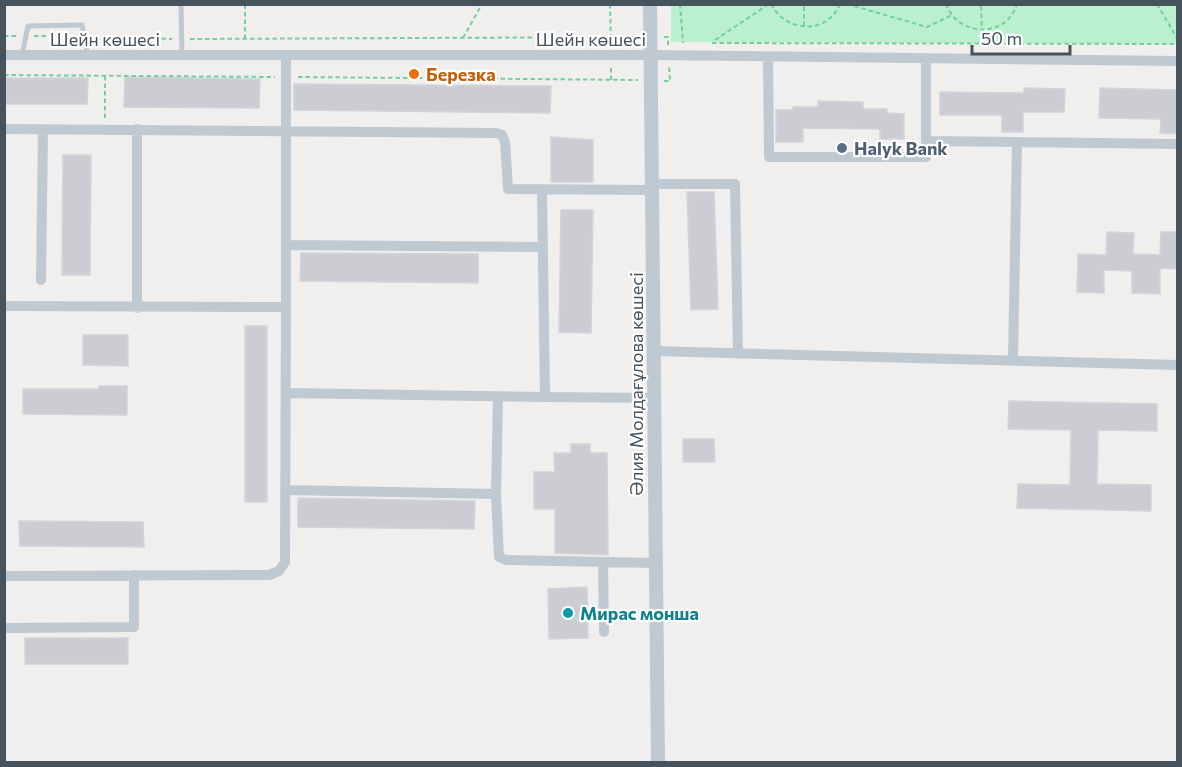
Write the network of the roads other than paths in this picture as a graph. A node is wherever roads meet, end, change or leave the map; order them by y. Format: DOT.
graph roads {
  1 [pos="181,4"];
  2 [pos="650,4"];
  3 [pos="4,55"];
  4 [pos="22,55"];
  5 [pos="651,55"];
  6 [pos="88,56"];
  7 [pos="182,56"];
  8 [pos="286,56"];
  9 [pos="768,57"];
  10 [pos="926,58"];
  11 [pos="1178,61"];
  12 [pos="4,129"];
  13 [pos="136,129"];
  14 [pos="43,130"];
  15 [pos="286,130"];
  16 [pos="926,141"];
  17 [pos="1017,142"];
  18 [pos="1178,144"];
  19 [pos="652,187"];
  20 [pos="542,191"];
  21 [pos="286,245"];
  22 [pos="543,247"];
  23 [pos="41,280"];
  24 [pos="4,306"];
  25 [pos="286,307"];
  26 [pos="137,308"];
  27 [pos="654,351"];
  28 [pos="738,354"];
  29 [pos="1012,360"];
  30 [pos="1178,365"];
  31 [pos="286,393"];
  32 [pos="498,397"];
  33 [pos="545,397"];
  34 [pos="654,398"];
  35 [pos="285,490"];
  36 [pos="496,494"];
  37 [pos="603,562"];
  38 [pos="656,563"];
  39 [pos="4,576"];
  40 [pos="134,576"];
  41 [pos="4,628"];
  42 [pos="604,632"];
  43 [pos="658,762"];
  1 -- 7 [label="lane"];
  2 -- 5 [label="street, Әлия Молдағұлова көшесі"];
  3 -- 4 [label="street, Шейн көшесі"];
  4 -- 6 [label="street, Шейн көшесі"];
  4 -- 6 [label="lane"];
  5 -- 8 [label="street, Шейн көшесі"];
  5 -- 9 [label="street, Шейн көшесі"];
  5 -- 19 [label="street, Әлия Молдағұлова көшесі"];
  6 -- 7 [label="street, Шейн көшесі"];
  7 -- 8 [label="street, Шейн көшесі"];
  8 -- 15 [label="street"];
  9 -- 10 [label="street, Шейн көшесі"];
  9 -- 16 [label="street"];
  10 -- 11 [label="street, Шейн көшесі"];
  10 -- 16 [label="street"];
  12 -- 14 [label="street"];
  13 -- 14 [label="street"];
  13 -- 15 [label="street"];
  13 -- 26 [label="street"];
  14 -- 23 [label="street"];
  15 -- 20 [label="street"];
  15 -- 21 [label="street"];
  16 -- 17 [label="street"];
  17 -- 18 [label="street"];
  17 -- 29 [label="street"];
  19 -- 20 [label="street"];
  19 -- 27 [label="street, Әлия Молдағұлова көшесі"];
  19 -- 28 [label="street"];
  20 -- 22 [label="street"];
  21 -- 22 [label="street"];
  21 -- 25 [label="street"];
  22 -- 33 [label="street"];
  24 -- 26 [label="street"];
  25 -- 26 [label="street"];
  25 -- 31 [label="street"];
  27 -- 28 [label="street"];
  27 -- 34 [label="street, Әлия Молдағұлова көшесі"];
  28 -- 29 [label="street"];
  29 -- 30 [label="street"];
  31 -- 32 [label="street"];
  31 -- 35 [label="street"];
  32 -- 33 [label="street"];
  32 -- 36 [label="street"];
  33 -- 34 [label="street"];
  34 -- 38 [label="street, Әлия Молдағұлова көшесі"];
  35 -- 36 [label="street"];
  35 -- 40 [label="street"];
  36 -- 37 [label="street"];
  37 -- 38 [label="street"];
  37 -- 42 [label="street"];
  38 -- 43 [label="street, Әлия Молдағұлова көшесі"];
  39 -- 40 [label="street"];
  40 -- 41 [label="street"];
}
